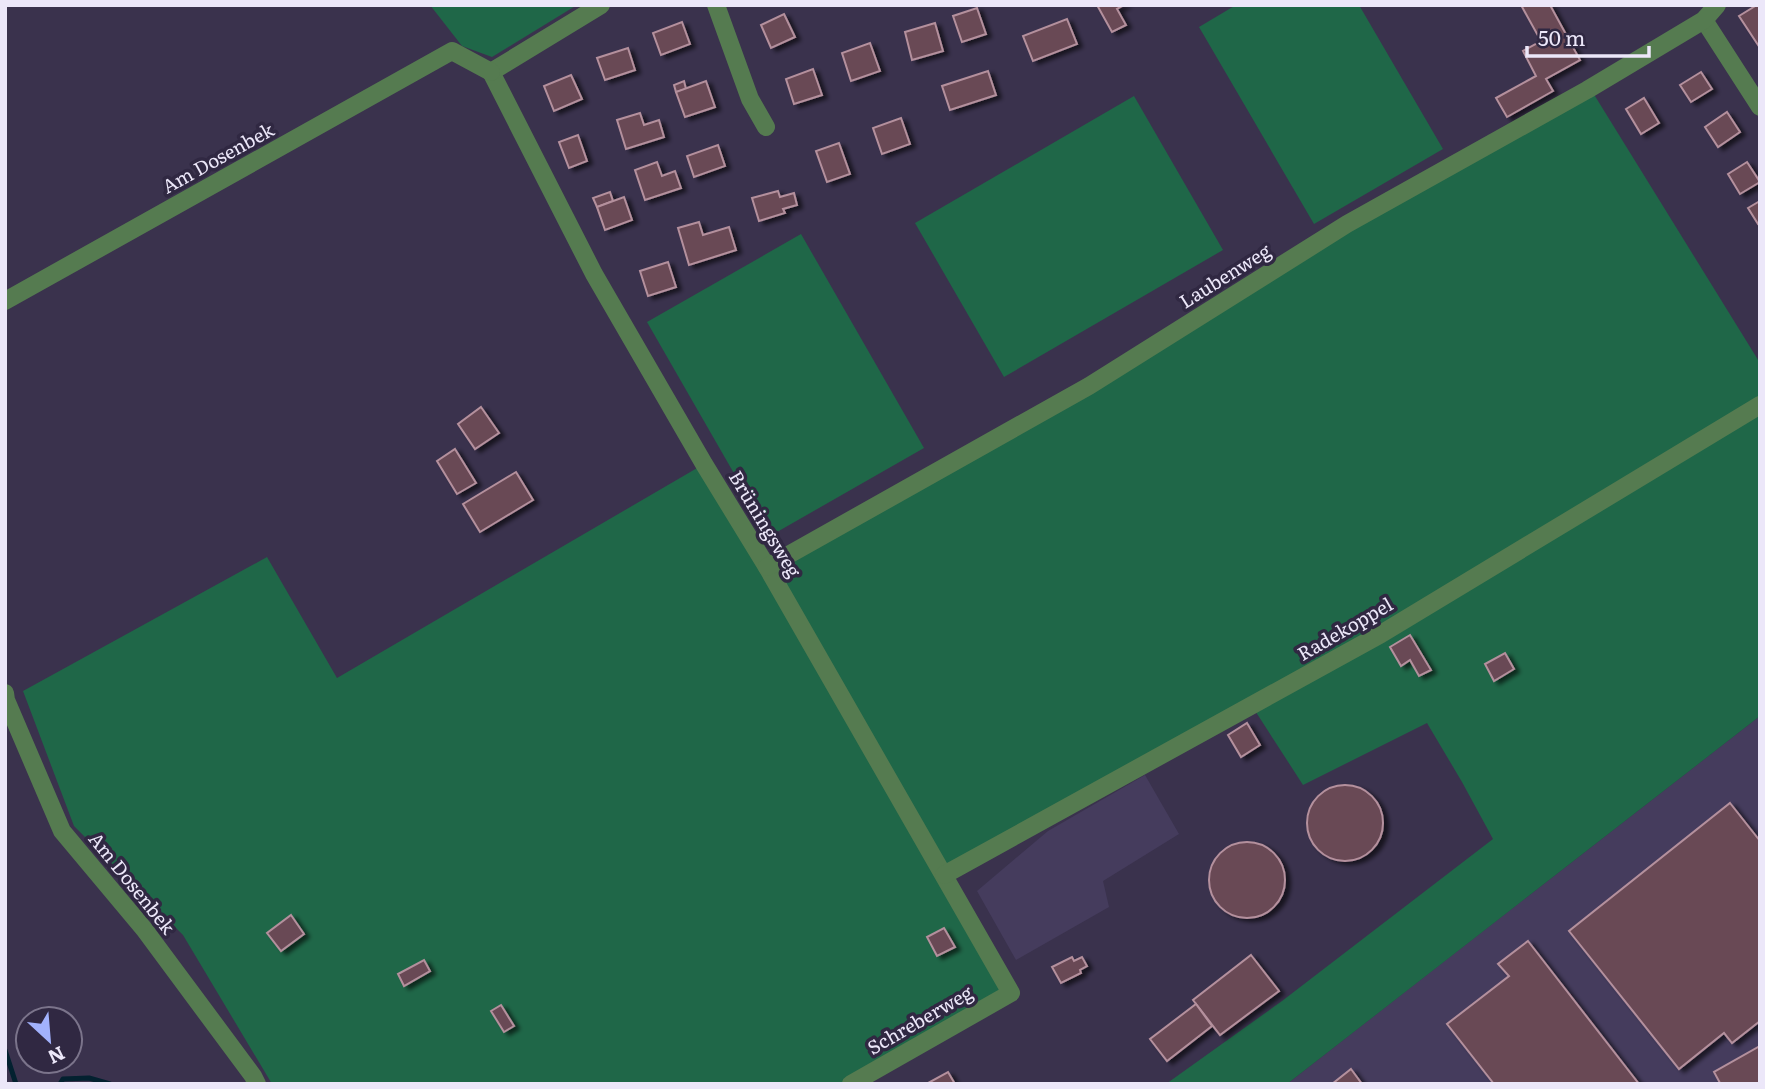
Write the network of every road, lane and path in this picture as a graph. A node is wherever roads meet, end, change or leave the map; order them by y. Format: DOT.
graph roads {
  1 [pos="601,5"];
  2 [pos="716,5"];
  3 [pos="1717,5"];
  4 [pos="1704,20"];
  5 [pos="491,72"];
  6 [pos="1760,107"];
  7 [pos="766,127"];
  8 [pos="5,301"];
  9 [pos="1760,405"];
  10 [pos="767,567"];
  11 [pos="5,693"];
  12 [pos="944,875"];
  13 [pos="1011,993"];
  14 [pos="257,1084"];
  15 [pos="851,1084"];
  1 -- 5 [label="street"];
  2 -- 7 [label="street"];
  3 -- 4 [label="street, Laubenweg"];
  4 -- 6 [label="street"];
  4 -- 10 [label="street, Laubenweg"];
  5 -- 8 [label="street, Am Dosenbek"];
  5 -- 10 [label="street, Brüningsweg"];
  9 -- 12 [label="street, Radekoppel"];
  10 -- 12 [label="street, Brüningsweg"];
  11 -- 14 [label="street, Am Dosenbek"];
  12 -- 13 [label="street, Brüningsweg"];
  13 -- 15 [label="street, Schreberweg"];
}
